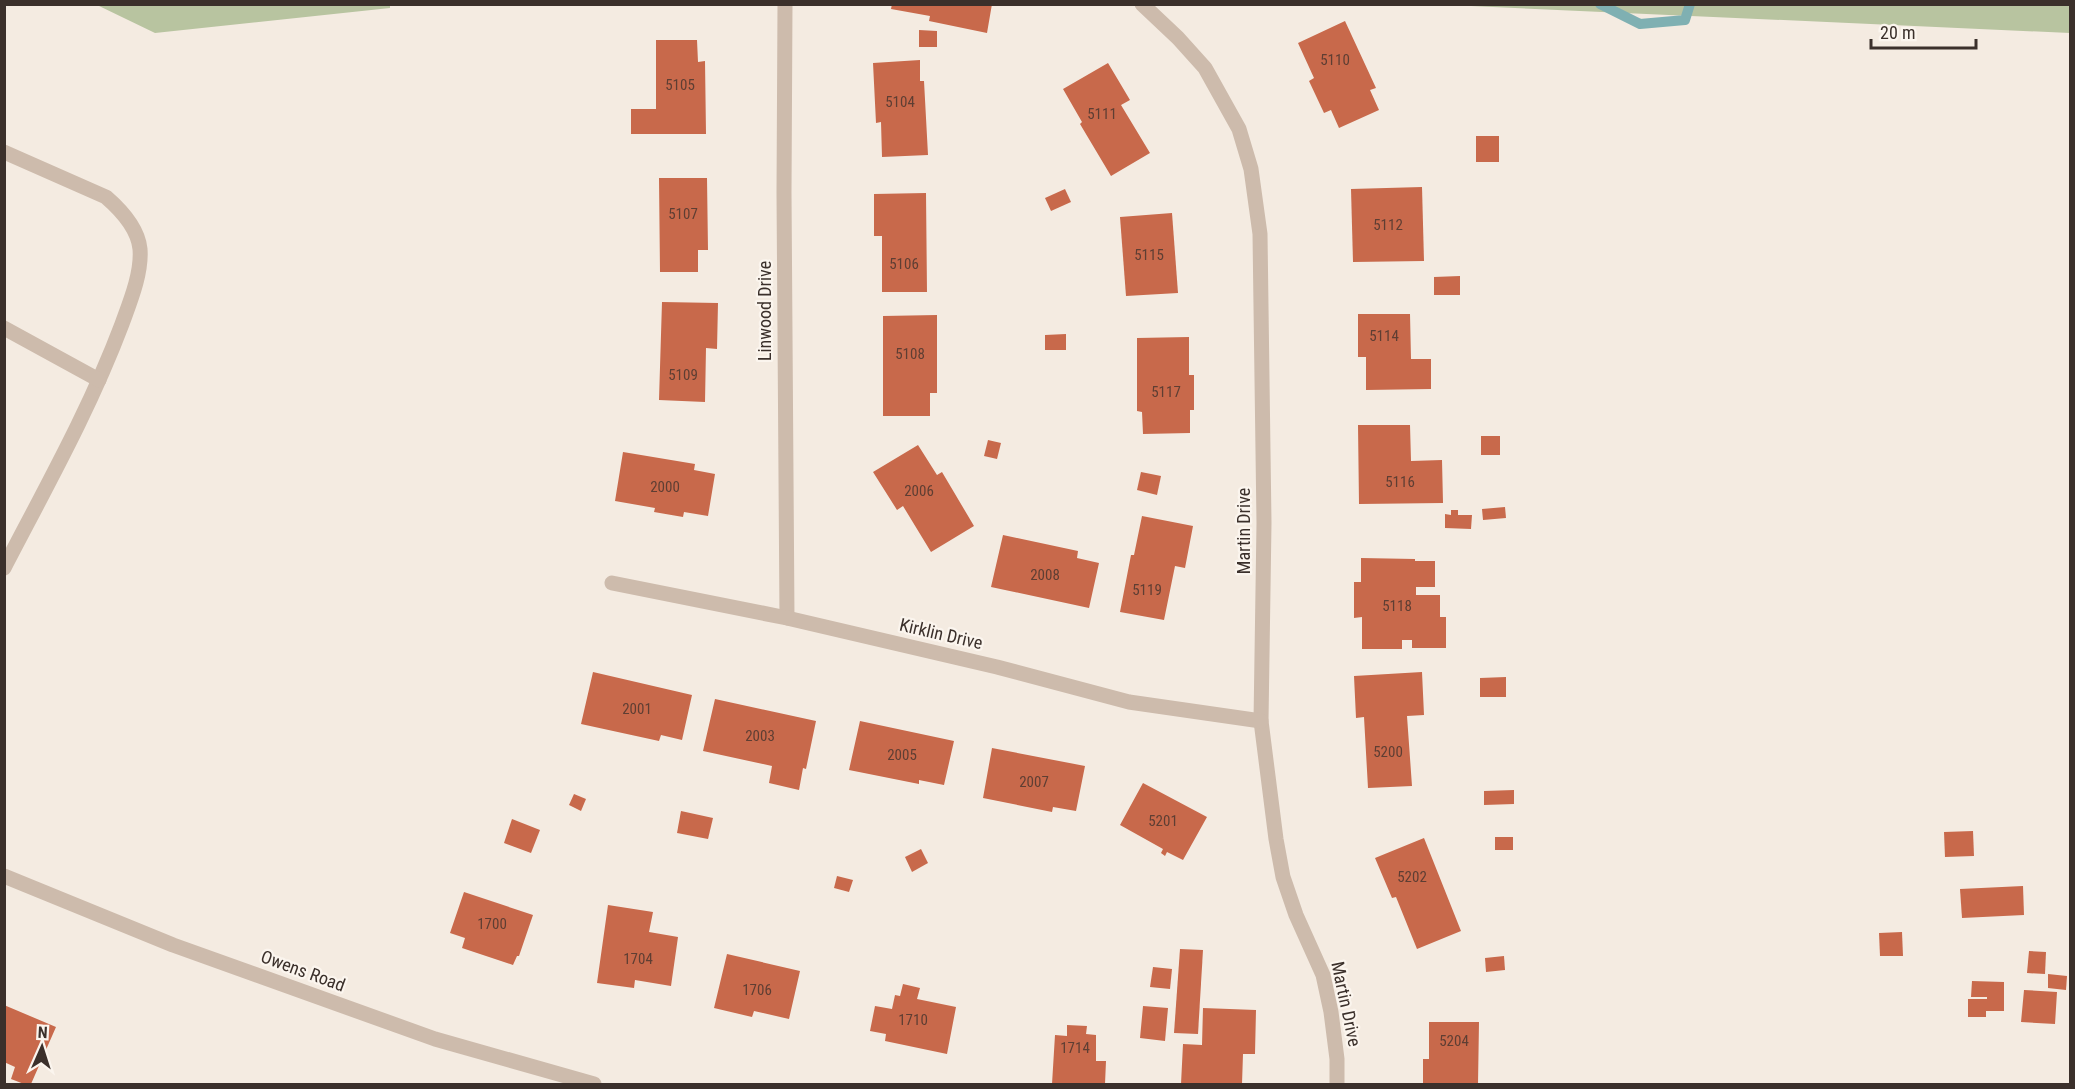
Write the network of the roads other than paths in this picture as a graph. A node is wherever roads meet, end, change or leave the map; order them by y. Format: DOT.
graph roads {
  1 [pos="785,4"];
  2 [pos="1142,4"];
  3 [pos="4,152"];
  4 [pos="4,328"];
  5 [pos="99,380"];
  6 [pos="4,568"];
  7 [pos="612,583"];
  8 [pos="787,618"];
  9 [pos="1261,721"];
  10 [pos="4,876"];
  11 [pos="594,1084"];
  12 [pos="1337,1084"];
  1 -- 8 [label="street, Linwood Drive"];
  2 -- 9 [label="street, Martin Drive"];
  3 -- 5 [label="street"];
  4 -- 5 [label="street"];
  5 -- 6 [label="street"];
  7 -- 8 [label="street, Kirklin Drive"];
  8 -- 9 [label="street, Kirklin Drive"];
  9 -- 12 [label="street, Martin Drive"];
  10 -- 11 [label="street, Owens Road"];
}
